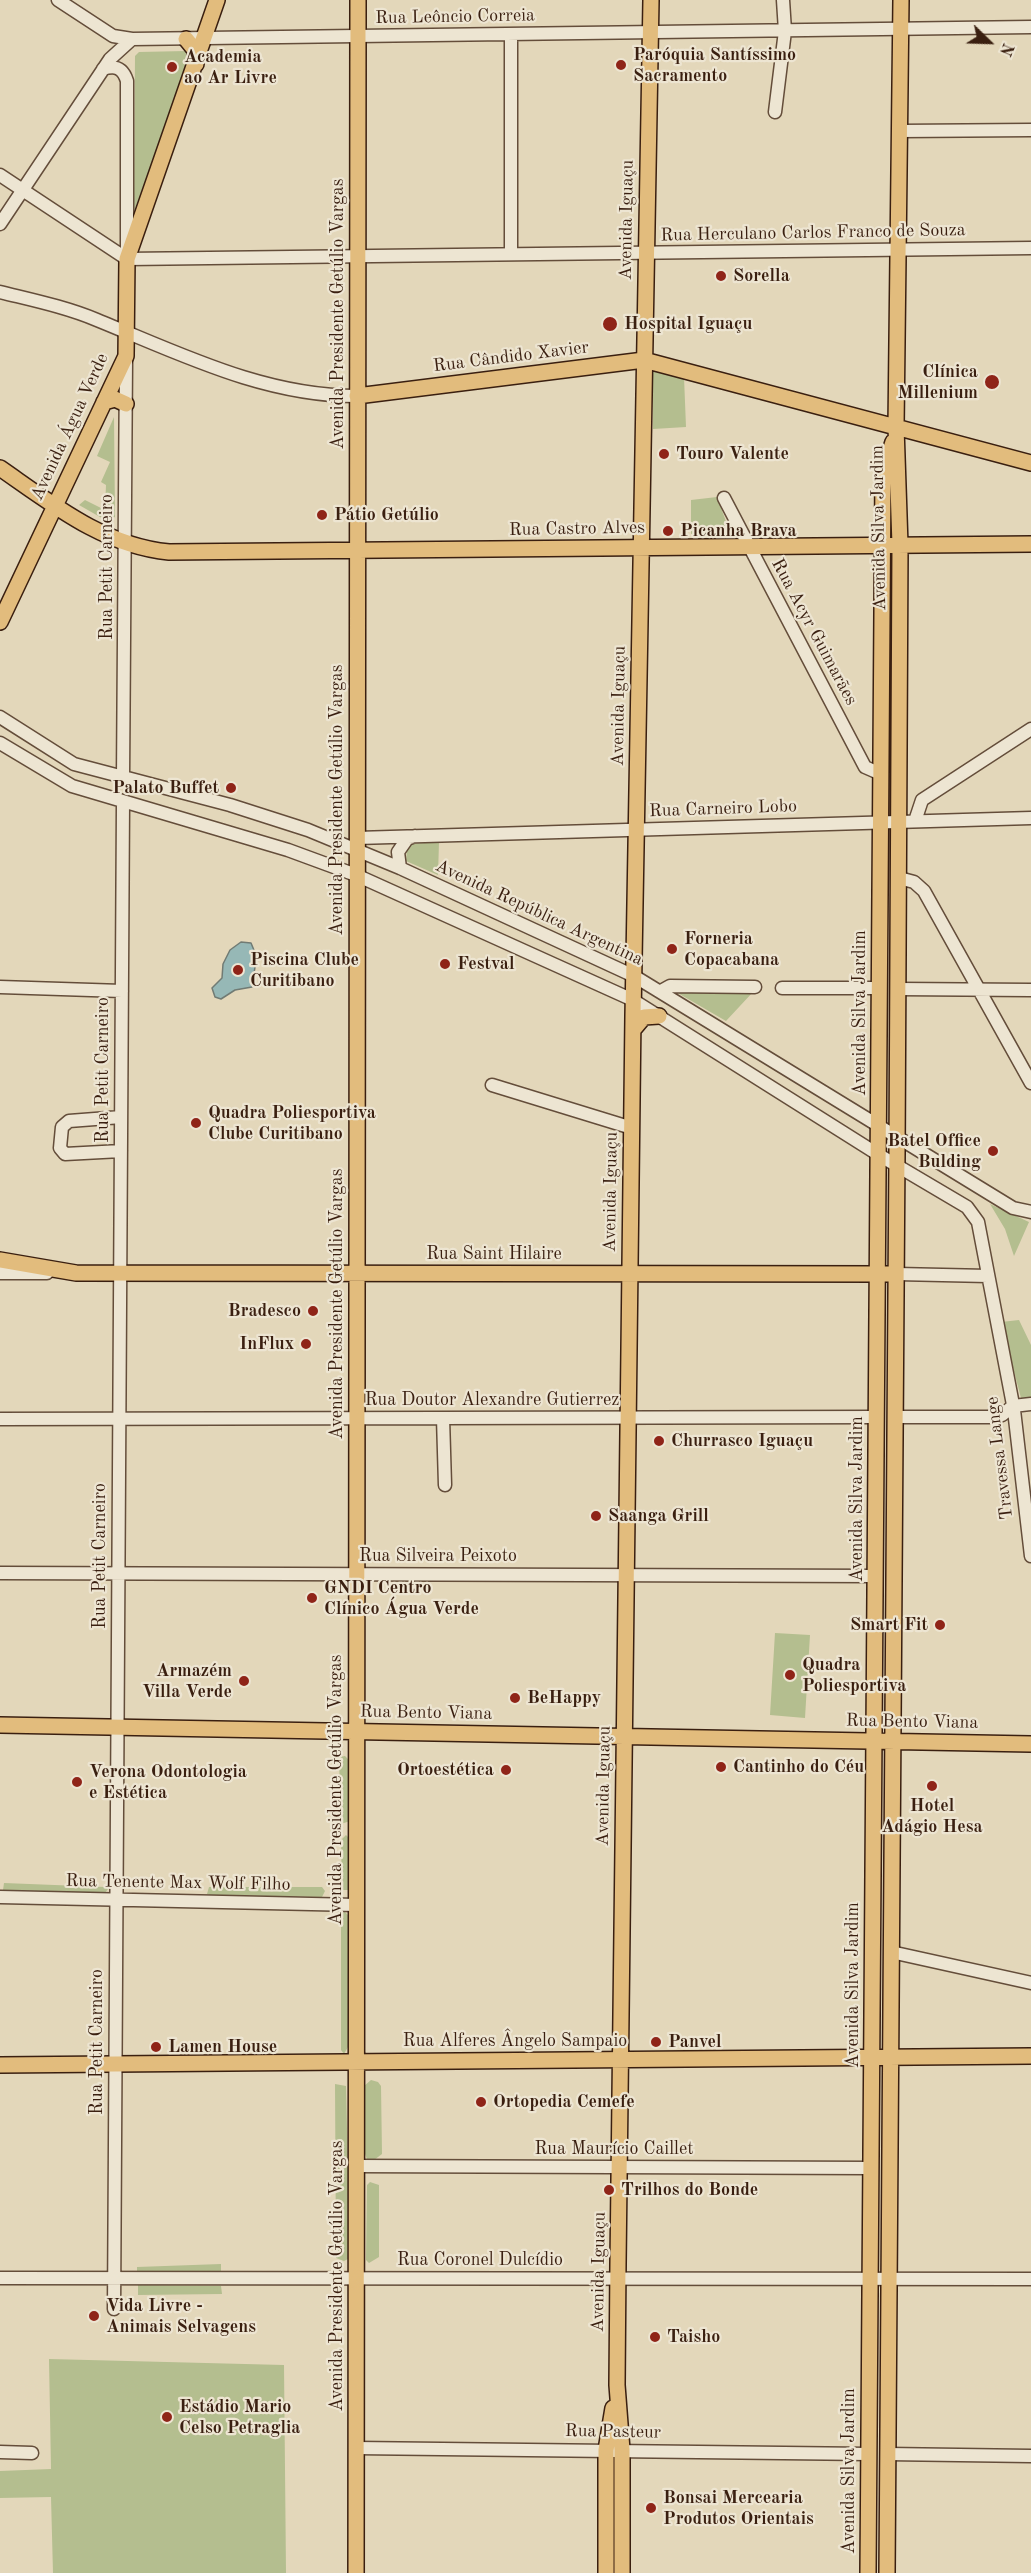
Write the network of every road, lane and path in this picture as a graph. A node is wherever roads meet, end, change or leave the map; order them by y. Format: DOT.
graph roads {
  1 [pos="58,0"];
  2 [pos="217,0"];
  3 [pos="358,0"];
  4 [pos="651,0"];
  5 [pos="783,0"];
  6 [pos="901,0"];
  7 [pos="1031,27"];
  8 [pos="901,29"];
  9 [pos="785,31"];
  10 [pos="650,32"];
  11 [pos="511,34"];
  12 [pos="358,36"];
  13 [pos="206,38"];
  14 [pos="132,39"];
  15 [pos="186,39"];
  16 [pos="196,64"];
  17 [pos="104,69"];
  18 [pos="775,112"];
  19 [pos="1031,130"];
  20 [pos="900,131"];
  21 [pos="0,176"];
  22 [pos="22,189"];
  23 [pos="0,224"];
  24 [pos="1031,248"];
  25 [pos="899,250"];
  26 [pos="646,253"];
  27 [pos="511,254"];
  28 [pos="358,256"];
  29 [pos="127,259"];
  30 [pos="0,292"];
  31 [pos="126,333"];
  32 [pos="126,356"];
  33 [pos="644,360"];
  34 [pos="357,396"];
  35 [pos="104,402"];
  36 [pos="126,404"];
  37 [pos="896,427"];
  38 [pos="1031,463"];
  39 [pos="0,468"];
  40 [pos="724,498"];
  41 [pos="55,506"];
  42 [pos="125,543"];
  43 [pos="1031,544"];
  44 [pos="882,545"];
  45 [pos="900,545"];
  46 [pos="748,547"];
  47 [pos="641,548"];
  48 [pos="357,550"];
  49 [pos="0,622"];
  50 [pos="0,717"];
  51 [pos="1031,729"];
  52 [pos="0,743"];
  53 [pos="881,774"];
  54 [pos="123,778"];
  55 [pos="922,800"];
  56 [pos="899,801"];
  57 [pos="123,803"];
  58 [pos="1031,818"];
  59 [pos="899,821"];
  60 [pos="915,821"];
  61 [pos="881,822"];
  62 [pos="636,829"];
  63 [pos="415,836"];
  64 [pos="356,844"];
  65 [pos="400,868"];
  66 [pos="356,875"];
  67 [pos="898,878"];
  68 [pos="634,976"];
  69 [pos="0,987"];
  70 [pos="755,987"];
  71 [pos="782,988"];
  72 [pos="880,988"];
  73 [pos="898,989"];
  74 [pos="979,989"];
  75 [pos="1031,990"];
  76 [pos="122,991"];
  77 [pos="661,991"];
  78 [pos="633,1000"];
  79 [pos="659,1016"];
  80 [pos="633,1030"];
  81 [pos="898,1076"];
  82 [pos="1031,1083"];
  83 [pos="492,1085"];
  84 [pos="879,1098"];
  85 [pos="121,1117"];
  86 [pos="632,1128"];
  87 [pos="879,1128"];
  88 [pos="898,1139"];
  89 [pos="121,1151"];
  90 [pos="879,1155"];
  91 [pos="897,1165"];
  92 [pos="1031,1212"];
  93 [pos="0,1260"];
  94 [pos="0,1273"];
  95 [pos="76,1273"];
  96 [pos="120,1273"];
  97 [pos="356,1274"];
  98 [pos="630,1274"];
  99 [pos="878,1274"];
  100 [pos="897,1274"];
  101 [pos="988,1276"];
  102 [pos="1031,1404"];
  103 [pos="1013,1406"];
  104 [pos="877,1417"];
  105 [pos="895,1417"];
  106 [pos="356,1418"];
  107 [pos="443,1418"];
  108 [pos="628,1418"];
  109 [pos="0,1419"];
  110 [pos="119,1419"];
  111 [pos="445,1485"];
  112 [pos="895,1526"];
  113 [pos="876,1549"];
  114 [pos="1031,1556"];
  115 [pos="0,1573"];
  116 [pos="118,1573"];
  117 [pos="356,1574"];
  118 [pos="626,1575"];
  119 [pos="876,1576"];
  120 [pos="875,1613"];
  121 [pos="894,1652"];
  122 [pos="0,1725"];
  123 [pos="117,1727"];
  124 [pos="356,1731"];
  125 [pos="624,1736"];
  126 [pos="874,1741"];
  127 [pos="893,1742"];
  128 [pos="1031,1744"];
  129 [pos="892,1860"];
  130 [pos="873,1873"];
  131 [pos="0,1897"];
  132 [pos="116,1900"];
  133 [pos="356,1905"];
  134 [pos="891,1952"];
  135 [pos="1031,1983"];
  136 [pos="1031,2056"];
  137 [pos="872,2058"];
  138 [pos="890,2058"];
  139 [pos="621,2060"];
  140 [pos="356,2062"];
  141 [pos="115,2064"];
  142 [pos="0,2065"];
  143 [pos="356,2166"];
  144 [pos="619,2167"];
  145 [pos="871,2168"];
  146 [pos="871,2187"];
  147 [pos="889,2210"];
  148 [pos="0,2278"];
  149 [pos="113,2278"];
  150 [pos="356,2278"];
  151 [pos="618,2278"];
  152 [pos="870,2278"];
  153 [pos="889,2278"];
  154 [pos="1031,2279"];
  155 [pos="114,2309"];
  156 [pos="617,2385"];
  157 [pos="356,2448"];
  158 [pos="606,2450"];
  159 [pos="622,2450"];
  160 [pos="0,2452"];
  161 [pos="32,2453"];
  162 [pos="869,2454"];
  163 [pos="887,2454"];
  164 [pos="1031,2456"];
  165 [pos="356,2573"];
  166 [pos="606,2573"];
  167 [pos="622,2573"];
  168 [pos="868,2573"];
  169 [pos="886,2573"];
  1 -- 14 [label="street, Rua Leôncio Correia"];
  2 -- 13 [label="main road, Avenida Água Verde"];
  3 -- 12 [label="main road, Avenida Presidente Getúlio Vargas"];
  4 -- 10 [label="main road, Avenida Iguaçu"];
  5 -- 9 [label="street"];
  6 -- 8 [label="main road, Avenida Silva Jardim"];
  7 -- 8 [label="street, Rua Leôncio Correia"];
  8 -- 9 [label="street, Rua Leôncio Correia"];
  8 -- 20 [label="main road, Avenida Silva Jardim"];
  9 -- 10 [label="street, Rua Leôncio Correia"];
  9 -- 18 [label="street"];
  10 -- 11 [label="street, Rua Leôncio Correia"];
  10 -- 26 [label="main road, Avenida Iguaçu"];
  11 -- 12 [label="street, Rua Leôncio Correia"];
  11 -- 27 [label="street"];
  12 -- 13 [label="street, Rua Leôncio Correia"];
  12 -- 28 [label="main road, Avenida Presidente Getúlio Vargas"];
  13 -- 15 [label="street, Rua Leôncio Correia"];
  13 -- 16 [label="main road, Avenida Água Verde"];
  14 -- 15 [label="street, Rua Leôncio Correia"];
  14 -- 17 [label="street"];
  15 -- 16 [label="main road"];
  16 -- 29 [label="main road, Avenida Água Verde"];
  17 -- 22 [label="street"];
  17 -- 29 [label="street"];
  19 -- 20 [label="street"];
  20 -- 25 [label="main road, Avenida Silva Jardim"];
  21 -- 22 [label="street"];
  22 -- 23 [label="street"];
  22 -- 29 [label="street"];
  24 -- 25 [label="street, Rua Herculano Carlos Franco de Souza"];
  25 -- 26 [label="street, Rua Herculano Carlos Franco de Souza"];
  25 -- 37 [label="main road, Avenida Silva Jardim"];
  26 -- 27 [label="street, Rua Herculano Carlos Franco de Souza"];
  26 -- 33 [label="main road, Avenida Iguaçu"];
  27 -- 28 [label="street, Rua Herculano Carlos Franco de Souza"];
  28 -- 29 [label="street, Rua Herculano Carlos Franco de Souza"];
  28 -- 34 [label="main road, Avenida Presidente Getúlio Vargas"];
  29 -- 31 [label="main road, Avenida Água Verde"];
  30 -- 31 [label="street, Rua Cândido Xavier"];
  31 -- 32 [label="main road, Avenida Água Verde"];
  31 -- 34 [label="street, Rua Cândido Xavier"];
  32 -- 35 [label="main road, Avenida Água Verde"];
  32 -- 36 [label="street, Rua Petit Carneiro"];
  33 -- 34 [label="main road, Rua Cândido Xavier"];
  33 -- 37 [label="main road, Rua Cândido Xavier"];
  33 -- 47 [label="main road, Avenida Iguaçu"];
  34 -- 48 [label="main road, Avenida Presidente Getúlio Vargas"];
  35 -- 36 [label="main road"];
  35 -- 41 [label="main road, Avenida Água Verde"];
  36 -- 42 [label="street, Rua Petit Carneiro"];
  37 -- 38 [label="main road, Rua Cândido Xavier"];
  37 -- 44 [label="main road, Avenida Silva Jardim"];
  37 -- 45 [label="main road, Avenida Silva Jardim"];
  39 -- 41 [label="main road, Rua Castro Alves"];
  40 -- 46 [label="street, Rua Acyr Guimarães"];
  41 -- 42 [label="main road, Rua Castro Alves"];
  41 -- 49 [label="main road, Avenida Água Verde"];
  42 -- 48 [label="main road, Rua Castro Alves"];
  42 -- 54 [label="street, Rua Petit Carneiro"];
  43 -- 45 [label="main road, Rua Castro Alves"];
  44 -- 45 [label="main road, Rua Castro Alves"];
  44 -- 46 [label="main road, Rua Castro Alves"];
  44 -- 53 [label="main road, Avenida Silva Jardim"];
  45 -- 56 [label="main road, Avenida Silva Jardim"];
  46 -- 47 [label="main road, Rua Castro Alves"];
  46 -- 53 [label="street, Rua Acyr Guimarães"];
  47 -- 48 [label="main road, Rua Castro Alves"];
  47 -- 62 [label="main road, Avenida Iguaçu"];
  48 -- 64 [label="main road, Avenida Presidente Getúlio Vargas"];
  50 -- 54 [label="street, Avenida República Argentina"];
  51 -- 55 [label="street"];
  52 -- 57 [label="street"];
  53 -- 61 [label="main road, Avenida Silva Jardim"];
  54 -- 64 [label="street, Avenida República Argentina"];
  55 -- 56 [label="street"];
  55 -- 60 [label="street"];
  56 -- 59 [label="main road, Avenida Silva Jardim"];
  57 -- 66 [label="street"];
  57 -- 76 [label="street, Rua Petit Carneiro"];
  58 -- 60 [label="street, Rua Carneiro Lobo"];
  59 -- 60 [label="street, Rua Carneiro Lobo"];
  59 -- 61 [label="street, Rua Carneiro Lobo"];
  59 -- 67 [label="main road, Avenida Silva Jardim"];
  61 -- 62 [label="street, Rua Carneiro Lobo"];
  61 -- 72 [label="main road, Avenida Silva Jardim"];
  62 -- 63 [label="street, Rua Carneiro Lobo"];
  62 -- 68 [label="main road, Avenida Iguaçu"];
  63 -- 64 [label="street, Rua Carneiro Lobo"];
  63 -- 65 [label="street"];
  64 -- 65 [label="street, Avenida República Argentina"];
  64 -- 66 [label="main road, Avenida Presidente Getúlio Vargas"];
  65 -- 68 [label="street, Avenida República Argentina"];
  66 -- 78 [label="street"];
  66 -- 97 [label="main road, Avenida Presidente Getúlio Vargas"];
  67 -- 73 [label="main road, Avenida Silva Jardim"];
  67 -- 74 [label="street"];
  68 -- 77 [label="street, Avenida República Argentina"];
  68 -- 78 [label="main road, Avenida Iguaçu"];
  69 -- 76 [label="street"];
  70 -- 77 [label="street"];
  71 -- 72 [label="street"];
  72 -- 84 [label="main road, Avenida Silva Jardim"];
  73 -- 74 [label="street"];
  73 -- 81 [label="main road, Avenida Silva Jardim"];
  74 -- 75 [label="street"];
  74 -- 82 [label="street"];
  76 -- 85 [label="street, Rua Petit Carneiro"];
  77 -- 87 [label="street, Avenida República Argentina"];
  78 -- 79 [label="street"];
  78 -- 80 [label="main road, Avenida Iguaçu"];
  79 -- 80 [label="main road"];
  79 -- 90 [label="street"];
  80 -- 86 [label="main road, Avenida Iguaçu"];
  81 -- 84 [label="main road"];
  81 -- 88 [label="main road, Avenida Silva Jardim"];
  83 -- 86 [label="street"];
  84 -- 87 [label="main road, Avenida Silva Jardim"];
  85 -- 89 [label="street, Rua Petit Carneiro"];
  85 -- 89 [label="street"];
  86 -- 98 [label="main road, Avenida Iguaçu"];
  87 -- 88 [label="street, Avenida República Argentina"];
  87 -- 90 [label="main road, Avenida Silva Jardim"];
  88 -- 91 [label="main road, Avenida Silva Jardim"];
  88 -- 92 [label="street, Avenida República Argentina"];
  89 -- 96 [label="street, Rua Petit Carneiro"];
  90 -- 91 [label="street"];
  90 -- 99 [label="main road, Avenida Silva Jardim"];
  91 -- 100 [label="main road, Avenida Silva Jardim"];
  91 -- 101 [label="street, Travessa Lange"];
  93 -- 95 [label="main road"];
  94 -- 95 [label="street, Rua Saint Hilaire"];
  95 -- 96 [label="main road, Rua Saint Hilaire"];
  96 -- 97 [label="main road, Rua Saint Hilaire"];
  96 -- 110 [label="street, Rua Petit Carneiro"];
  97 -- 98 [label="main road, Rua Saint Hilaire"];
  97 -- 106 [label="main road, Avenida Presidente Getúlio Vargas"];
  98 -- 99 [label="main road, Rua Saint Hilaire"];
  98 -- 108 [label="main road, Avenida Iguaçu"];
  99 -- 100 [label="main road, Rua Saint Hilaire"];
  99 -- 104 [label="main road, Avenida Silva Jardim"];
  100 -- 101 [label="street, Rua Saint Hilaire"];
  100 -- 105 [label="main road, Avenida Silva Jardim"];
  101 -- 103 [label="street, Travessa Lange"];
  102 -- 103 [label="street"];
  103 -- 105 [label="street"];
  103 -- 114 [label="street, Travessa Lange"];
  104 -- 108 [label="street, Rua Doutor Alexandre Gutierrez"];
  104 -- 113 [label="main road, Avenida Silva Jardim"];
  105 -- 112 [label="main road, Avenida Silva Jardim"];
  106 -- 107 [label="street, Rua Doutor Alexandre Gutierrez"];
  106 -- 110 [label="street, Rua Doutor Alexandre Gutierrez"];
  106 -- 117 [label="main road, Avenida Presidente Getúlio Vargas"];
  107 -- 108 [label="street, Rua Doutor Alexandre Gutierrez"];
  107 -- 111 [label="street"];
  108 -- 118 [label="main road, Avenida Iguaçu"];
  109 -- 110 [label="street, Rua Doutor Alexandre Gutierrez"];
  110 -- 116 [label="street, Rua Petit Carneiro"];
  112 -- 113 [label="main road"];
  112 -- 121 [label="main road, Avenida Silva Jardim"];
  113 -- 119 [label="main road, Avenida Silva Jardim"];
  115 -- 116 [label="street, Rua Silveira Peixoto"];
  116 -- 117 [label="street, Rua Silveira Peixoto"];
  116 -- 123 [label="street, Rua Petit Carneiro"];
  117 -- 118 [label="street, Rua Silveira Peixoto"];
  117 -- 124 [label="main road, Avenida Presidente Getúlio Vargas"];
  118 -- 119 [label="street, Rua Silveira Peixoto"];
  118 -- 125 [label="main road, Avenida Iguaçu"];
  119 -- 120 [label="main road, Avenida Silva Jardim"];
  120 -- 121 [label="main road"];
  120 -- 126 [label="main road, Avenida Silva Jardim"];
  121 -- 127 [label="main road, Avenida Silva Jardim"];
  122 -- 123 [label="main road, Rua Bento Viana"];
  123 -- 124 [label="main road, Rua Bento Viana"];
  123 -- 132 [label="street, Rua Petit Carneiro"];
  124 -- 125 [label="main road, Rua Bento Viana"];
  124 -- 133 [label="main road, Avenida Presidente Getúlio Vargas"];
  125 -- 126 [label="main road, Rua Bento Viana"];
  125 -- 139 [label="main road, Avenida Iguaçu"];
  126 -- 127 [label="main road, Rua Bento Viana"];
  126 -- 130 [label="main road, Avenida Silva Jardim"];
  127 -- 128 [label="main road, Rua Bento Viana"];
  127 -- 129 [label="main road, Avenida Silva Jardim"];
  129 -- 130 [label="main road"];
  129 -- 134 [label="main road, Avenida Silva Jardim"];
  130 -- 137 [label="main road, Avenida Silva Jardim"];
  131 -- 132 [label="street, Rua Tenente Max Wolf Filho"];
  132 -- 133 [label="street, Rua Tenente Max Wolf Filho"];
  132 -- 141 [label="street, Rua Petit Carneiro"];
  133 -- 140 [label="main road, Avenida Presidente Getúlio Vargas"];
  134 -- 135 [label="street"];
  134 -- 138 [label="main road, Avenida Silva Jardim"];
  136 -- 138 [label="main road, Rua Alferes Ângelo Sampaio"];
  137 -- 138 [label="main road, Rua Alferes Ângelo Sampaio"];
  137 -- 139 [label="main road, Rua Alferes Ângelo Sampaio"];
  137 -- 145 [label="main road, Avenida Silva Jardim"];
  138 -- 147 [label="main road, Avenida Silva Jardim"];
  139 -- 140 [label="main road, Rua Alferes Ângelo Sampaio"];
  139 -- 144 [label="main road, Avenida Iguaçu"];
  140 -- 141 [label="main road, Rua Alferes Ângelo Sampaio"];
  140 -- 143 [label="main road, Avenida Presidente Getúlio Vargas"];
  141 -- 142 [label="main road, Rua Alferes Ângelo Sampaio"];
  141 -- 149 [label="street, Rua Petit Carneiro"];
  143 -- 144 [label="street, Rua Maurício Caillet"];
  143 -- 150 [label="main road, Avenida Presidente Getúlio Vargas"];
  144 -- 145 [label="street, Rua Maurício Caillet"];
  144 -- 151 [label="main road, Avenida Iguaçu"];
  145 -- 146 [label="main road, Avenida Silva Jardim"];
  146 -- 147 [label="main road"];
  146 -- 152 [label="main road, Avenida Silva Jardim"];
  147 -- 153 [label="main road, Avenida Silva Jardim"];
  148 -- 149 [label="street, Rua Coronel Dulcídio"];
  149 -- 150 [label="street, Rua Coronel Dulcídio"];
  149 -- 155 [label="street, Rua Petit Carneiro"];
  150 -- 151 [label="street, Rua Coronel Dulcídio"];
  150 -- 157 [label="main road, Avenida Presidente Getúlio Vargas"];
  151 -- 152 [label="street, Rua Coronel Dulcídio"];
  151 -- 156 [label="main road, Avenida Iguaçu"];
  152 -- 153 [label="street, Rua Coronel Dulcídio"];
  152 -- 162 [label="main road, Avenida Silva Jardim"];
  153 -- 154 [label="street, Rua Coronel Dulcídio"];
  153 -- 163 [label="main road, Avenida Silva Jardim"];
  156 -- 158 [label="main road, Avenida Iguaçu"];
  156 -- 159 [label="main road, Avenida Iguaçu"];
  157 -- 158 [label="street, Rua Pasteur"];
  157 -- 165 [label="main road, Avenida Presidente Getúlio Vargas"];
  158 -- 159 [label="street, Rua Pasteur"];
  158 -- 166 [label="main road, Avenida Iguaçu"];
  159 -- 162 [label="street, Rua Pasteur"];
  159 -- 167 [label="main road, Avenida Iguaçu"];
  160 -- 161 [label="street"];
  162 -- 168 [label="main road, Avenida Silva Jardim"];
  163 -- 164 [label="street"];
  163 -- 169 [label="main road, Avenida Silva Jardim"];
}
